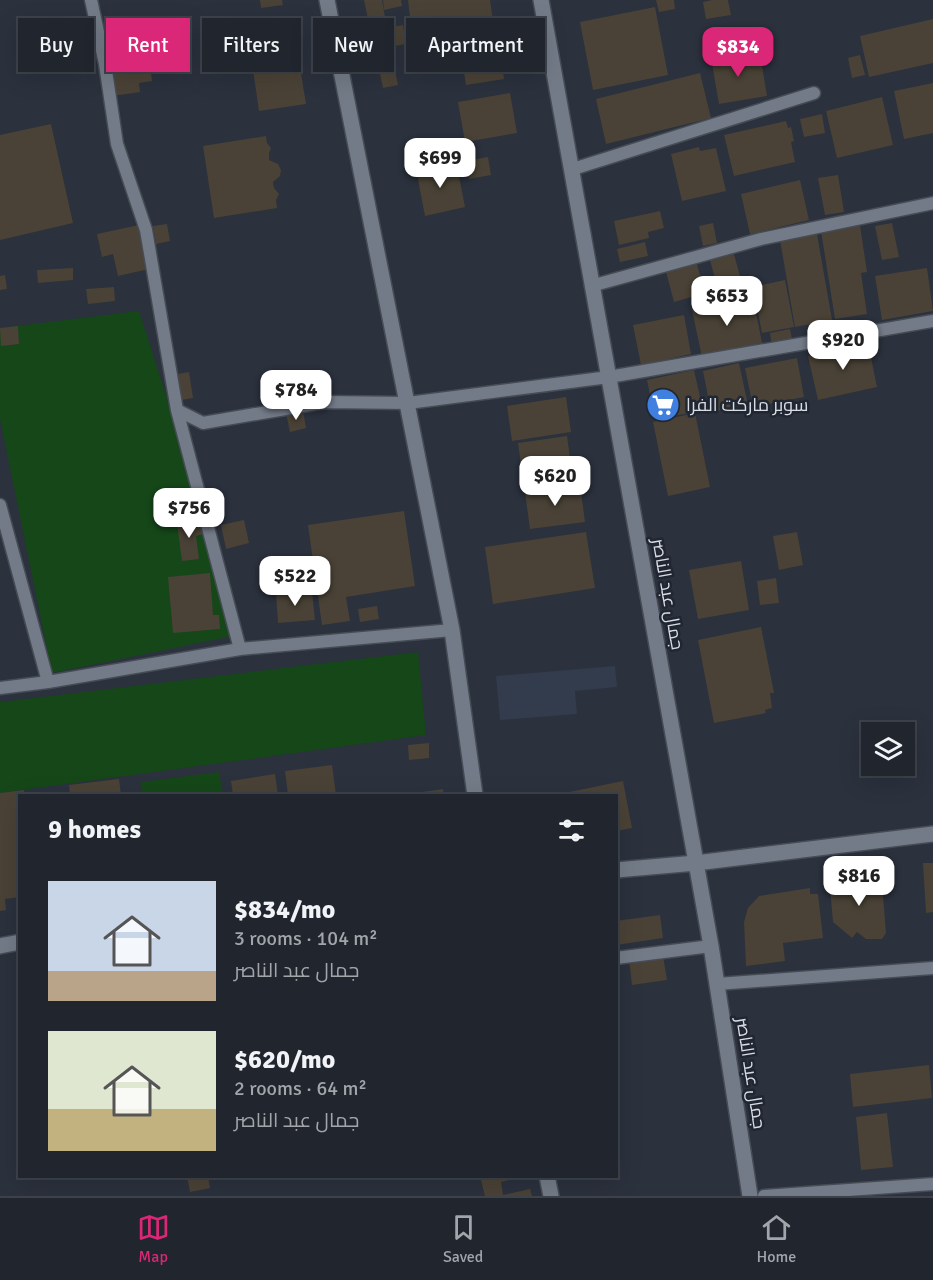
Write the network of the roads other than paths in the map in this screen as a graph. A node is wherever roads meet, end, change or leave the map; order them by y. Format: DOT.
graph roads {
  1 [pos="91,0"];
  2 [pos="327,0"];
  3 [pos="541,0"];
  4 [pos="814,93"];
  5 [pos="573,169"];
  6 [pos="933,203"];
  7 [pos="591,286"];
  8 [pos="933,321"];
  9 [pos="609,377"];
  10 [pos="408,404"];
  11 [pos="177,410"];
  12 [pos="0,505"];
  13 [pos="452,630"];
  14 [pos="240,649"];
  15 [pos="48,682"];
  16 [pos="0,688"];
  17 [pos="475,794"];
  18 [pos="933,834"];
  19 [pos="696,863"];
  20 [pos="618,870"];
  21 [pos="18,942"];
  22 [pos="0,946"];
  23 [pos="711,946"];
  24 [pos="618,958"];
  25 [pos="933,968"];
  26 [pos="717,984"];
  27 [pos="547,1178"];
  28 [pos="933,1184"];
  29 [pos="551,1196"];
  30 [pos="750,1196"];
  31 [pos="764,1196"];
  1 -- 11 [label="lane"];
  2 -- 10 [label="main road"];
  3 -- 5 [label="main road, جمال عبد الناصر"];
  4 -- 5 [label="lane"];
  5 -- 7 [label="main road, جمال عبد الناصر"];
  6 -- 7 [label="lane"];
  7 -- 9 [label="main road, جمال عبد الناصر"];
  8 -- 9 [label="lane"];
  9 -- 10 [label="lane"];
  9 -- 19 [label="main road, جمال عبد الناصر"];
  10 -- 11 [label="lane"];
  10 -- 13 [label="main road"];
  11 -- 14 [label="lane"];
  12 -- 15 [label="lane"];
  13 -- 14 [label="lane"];
  13 -- 17 [label="main road"];
  14 -- 15 [label="lane"];
  15 -- 16 [label="lane"];
  18 -- 19 [label="main road"];
  19 -- 20 [label="main road"];
  19 -- 23 [label="main road, جمال عبد الناصر"];
  21 -- 22 [label="main road"];
  23 -- 24 [label="lane"];
  23 -- 26 [label="main road, جمال عبد الناصر"];
  25 -- 26 [label="lane"];
  26 -- 30 [label="main road, جمال عبد الناصر"];
  27 -- 29 [label="main road"];
  28 -- 31 [label="lane"];
}
